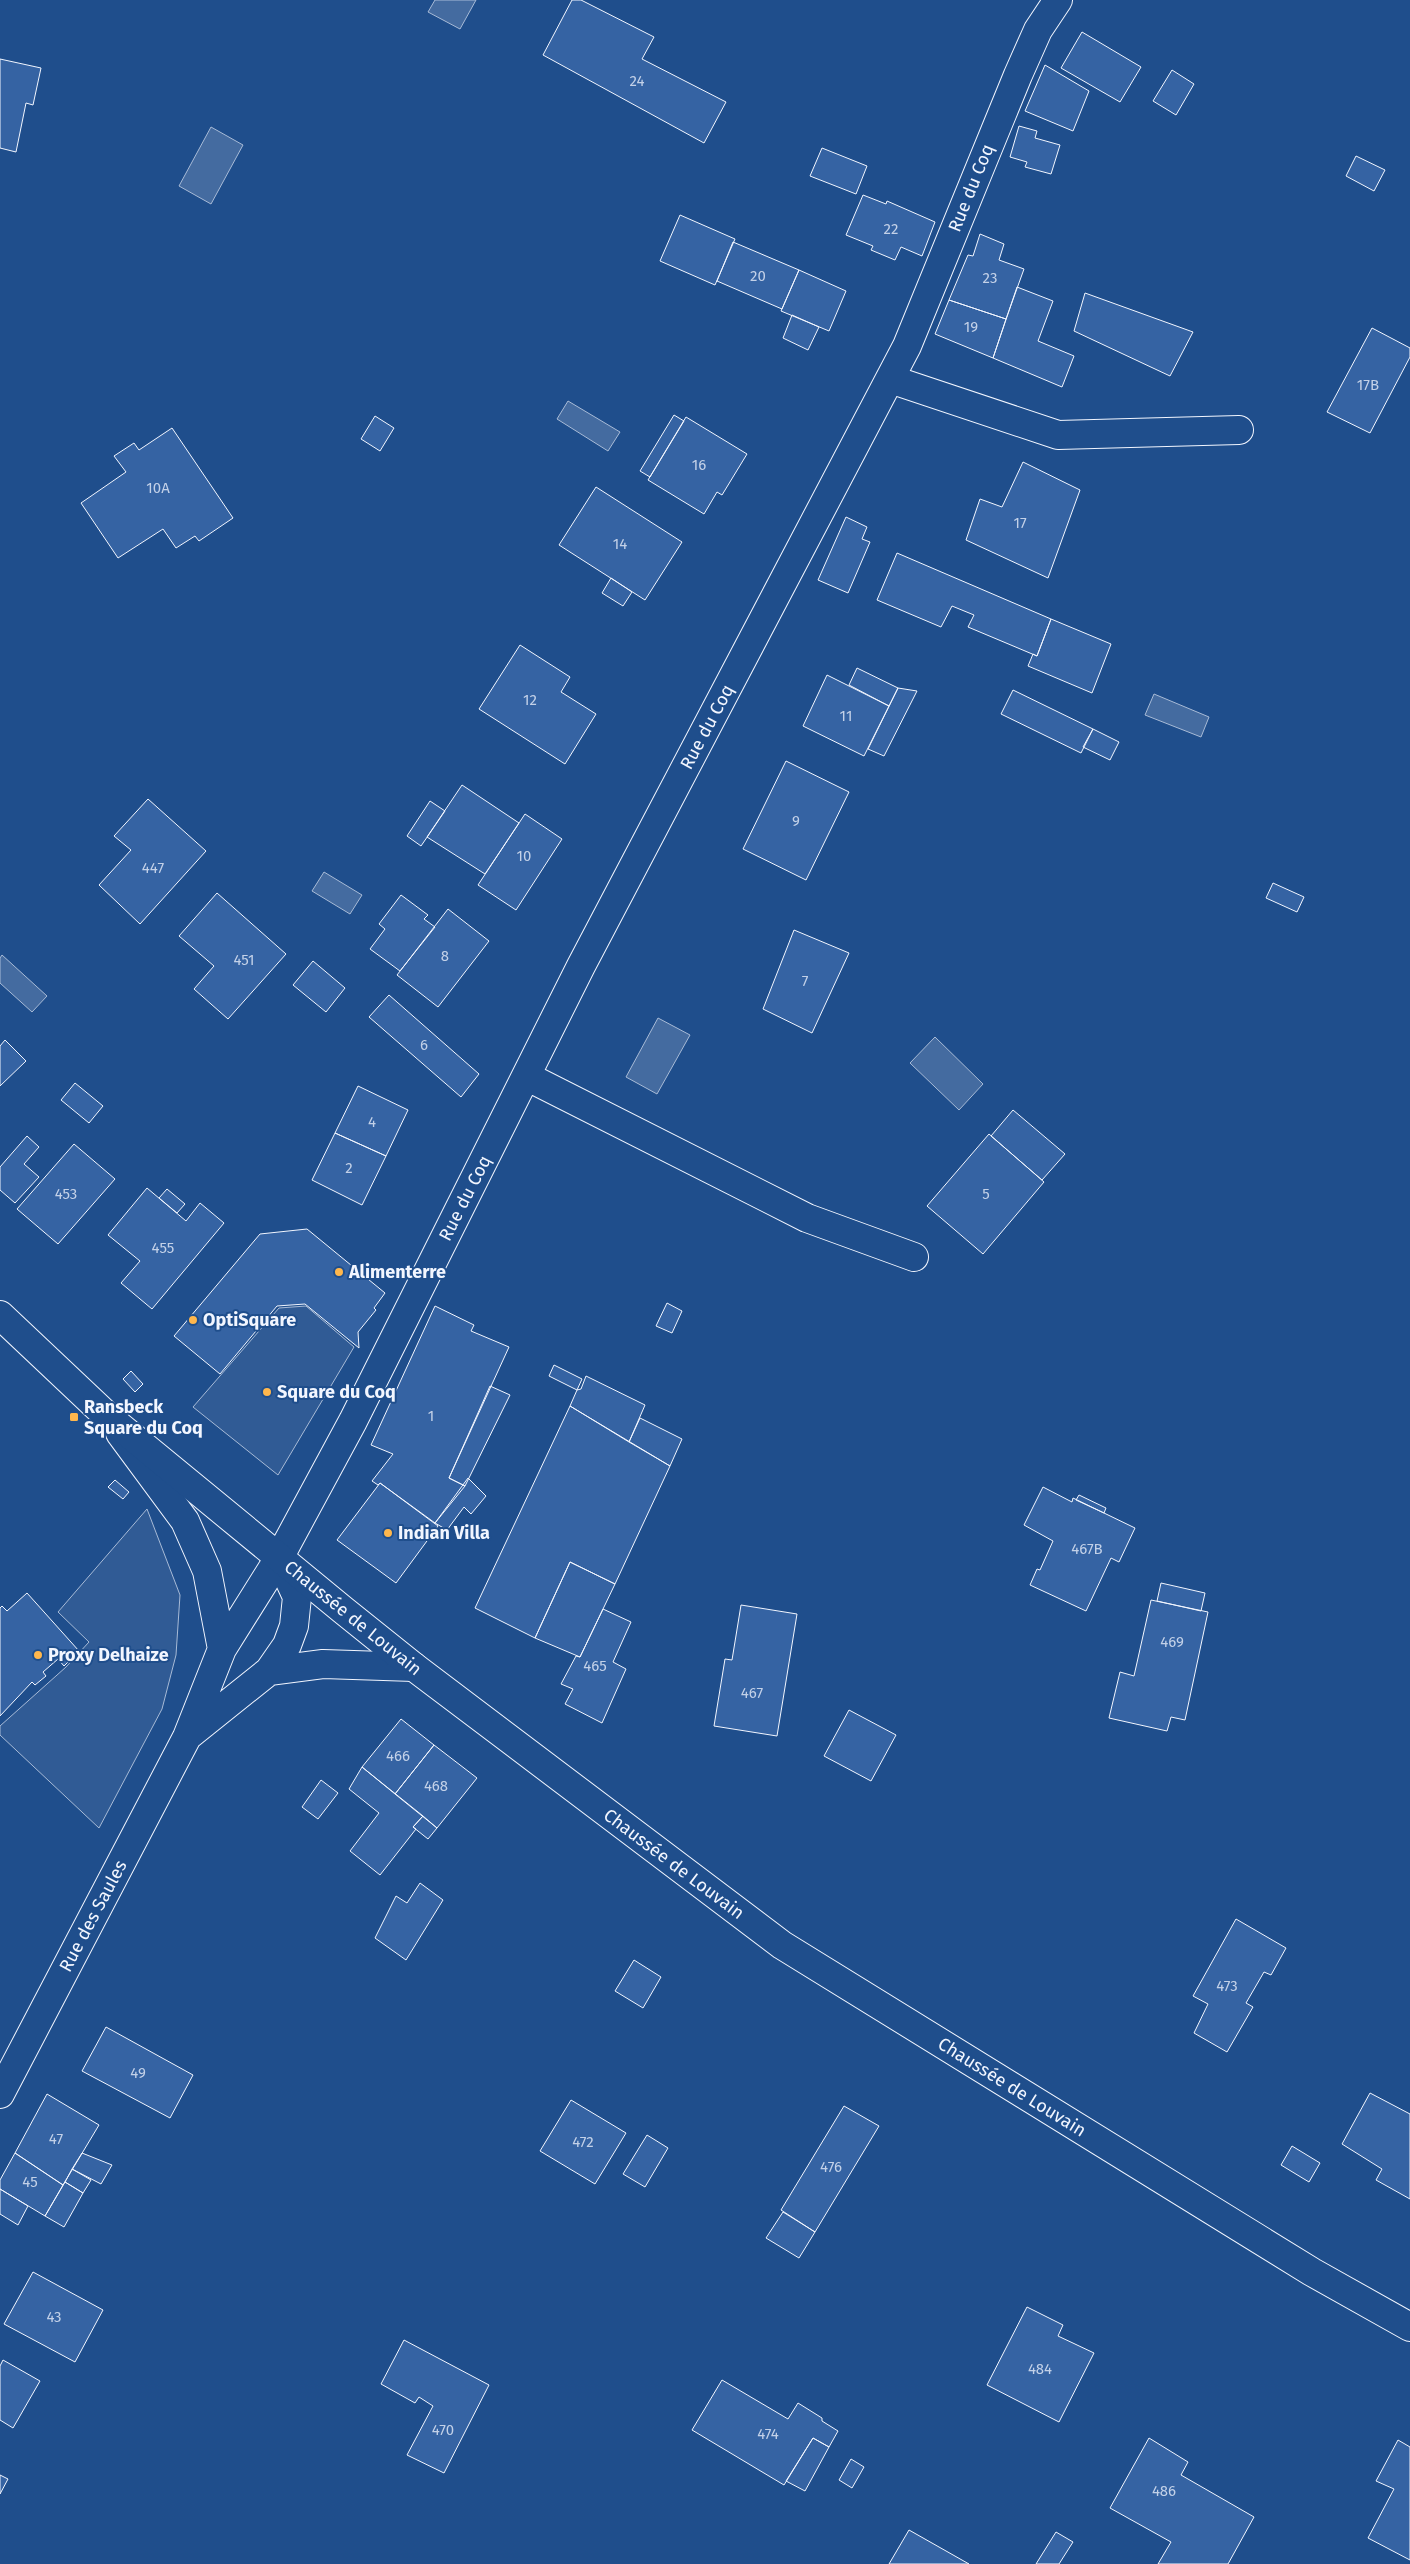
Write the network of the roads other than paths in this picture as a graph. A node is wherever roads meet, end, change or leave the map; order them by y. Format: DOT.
graph roads {
  1 [pos="1058,0"];
  2 [pos="890,379"];
  3 [pos="1239,430"];
  4 [pos="526,1076"];
  5 [pos="914,1257"];
  6 [pos="0,1315"];
  7 [pos="107,1416"];
  8 [pos="279,1558"];
  9 [pos="222,1649"];
  10 [pos="414,1667"];
  11 [pos="269,1671"];
  12 [pos="187,1737"];
  13 [pos="0,2094"];
  14 [pos="1410,2327"];
  1 -- 2 [label="street, Rue du Coq"];
  2 -- 3 [label="street"];
  2 -- 4 [label="street, Rue du Coq"];
  4 -- 5 [label="street"];
  4 -- 8 [label="street, Rue du Coq"];
  6 -- 7 [label="street, Chaussée de Louvain"];
  7 -- 8 [label="street, Chaussée de Louvain"];
  7 -- 9 [label="street"];
  8 -- 9 [label="street, Rue des Saules"];
  8 -- 10 [label="street, Chaussée de Louvain"];
  8 -- 11 [label="street, Rue des Saules"];
  9 -- 12 [label="street, Rue des Saules"];
  10 -- 11 [label="street"];
  10 -- 14 [label="street, Chaussée de Louvain"];
  11 -- 12 [label="street, Rue des Saules"];
  12 -- 13 [label="street, Rue des Saules"];
}
